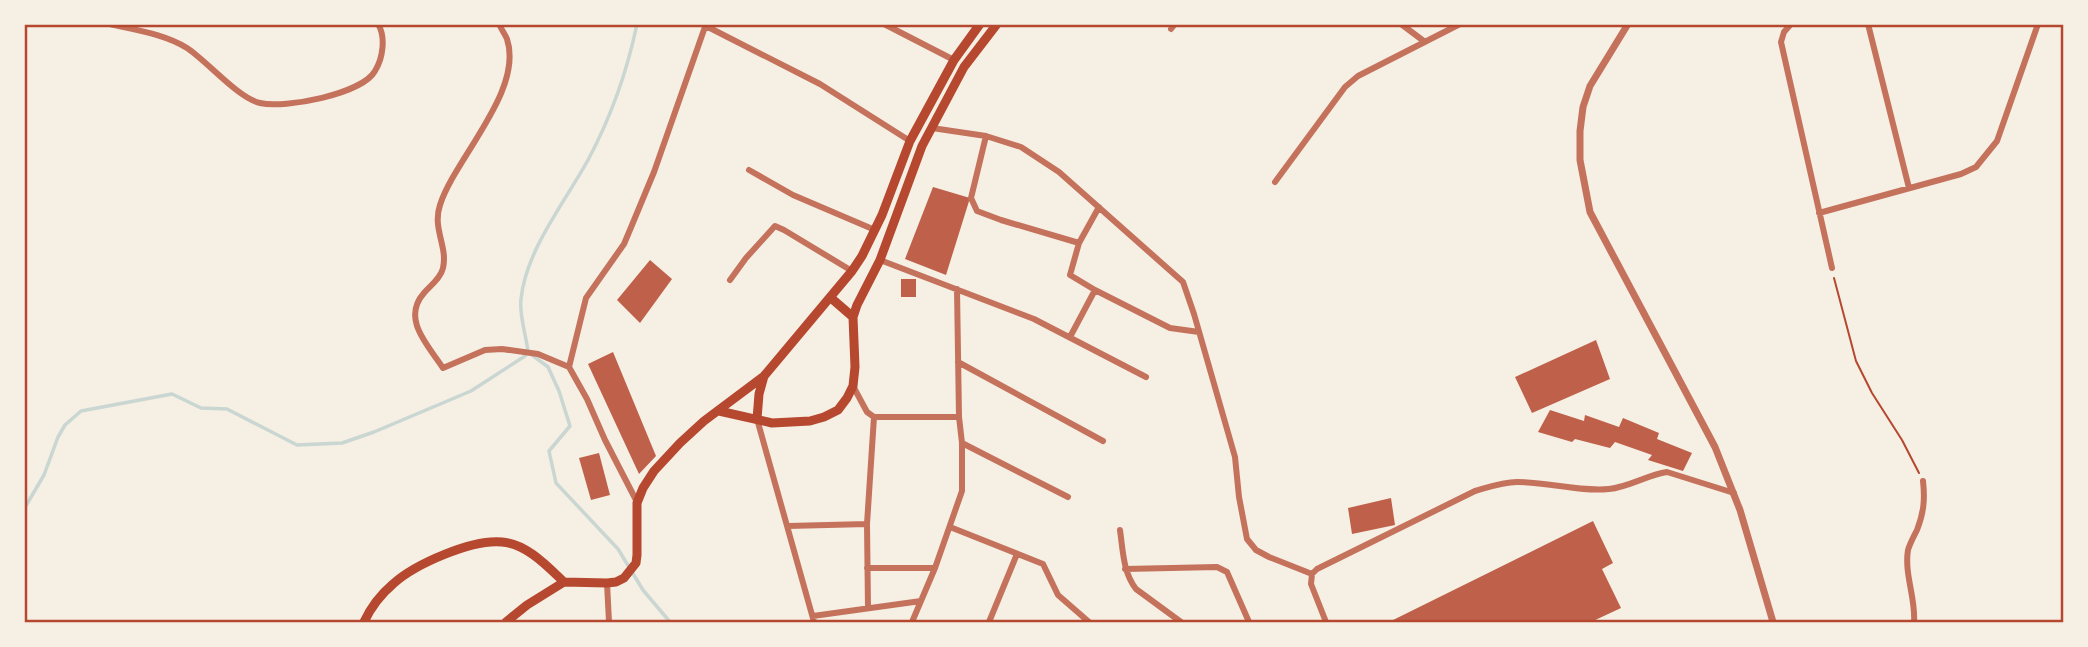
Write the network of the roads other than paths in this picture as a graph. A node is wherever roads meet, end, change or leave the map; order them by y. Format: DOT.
graph roads {
  1 [pos="110,24"];
  2 [pos="378,24"];
  3 [pos="499,24"];
  4 [pos="884,24"];
  5 [pos="980,24"];
  6 [pos="997,24"];
  7 [pos="1401,24"];
  8 [pos="1460,24"];
  9 [pos="1628,24"];
  10 [pos="1791,24"];
  11 [pos="1868,24"];
  12 [pos="2038,24"];
  13 [pos="705,25"];
  14 [pos="1425,42"];
  15 [pos="954,60"];
  16 [pos="932,128"];
  17 [pos="986,136"];
  18 [pos="910,141"];
  19 [pos="749,170"];
  20 [pos="1275,182"];
  21 [pos="1909,188"];
  22 [pos="1099,207"];
  23 [pos="1819,213"];
  24 [pos="875,230"];
  25 [pos="1079,243"];
  26 [pos="880,260"];
  27 [pos="1832,268"];
  28 [pos="852,271"];
  29 [pos="730,280"];
  30 [pos="957,289"];
  31 [pos="1095,290"];
  32 [pos="831,298"];
  33 [pos="853,317"];
  34 [pos="1199,332"];
  35 [pos="1070,337"];
  36 [pos="958,362"];
  37 [pos="569,367"];
  38 [pos="764,376"];
  39 [pos="1146,377"];
  40 [pos="853,386"];
  41 [pos="719,411"];
  42 [pos="874,416"];
  43 [pos="958,417"];
  44 [pos="757,419"];
  45 [pos="772,423"];
  46 [pos="762,439"];
  47 [pos="1103,442"];
  48 [pos="962,443"];
  49 [pos="1923,481"];
  50 [pos="1734,493"];
  51 [pos="1068,497"];
  52 [pos="637,503"];
  53 [pos="867,524"];
  54 [pos="788,526"];
  55 [pos="950,527"];
  56 [pos="1120,530"];
  57 [pos="1017,554"];
  58 [pos="867,568"];
  59 [pos="935,569"];
  60 [pos="1125,569"];
  61 [pos="1312,574"];
  62 [pos="564,582"];
  63 [pos="607,583"];
  64 [pos="921,601"];
  65 [pos="868,608"];
  66 [pos="1078,613"];
  67 [pos="813,620"];
  68 [pos="364,622"];
  69 [pos="506,622"];
  70 [pos="609,622"];
  71 [pos="912,622"];
  72 [pos="989,622"];
  73 [pos="1074,622"];
  74 [pos="1089,622"];
  75 [pos="1181,622"];
  76 [pos="1249,622"];
  77 [pos="1326,622"];
  78 [pos="1773,622"];
  79 [pos="1914,622"];
  1 -- 2 [label="street"];
  3 -- 37 [label="street"];
  4 -- 15 [label="street"];
  5 -- 15 [label="main road"];
  6 -- 16 [label="main road"];
  7 -- 14 [label="street"];
  8 -- 14 [label="street"];
  9 -- 50 [label="street"];
  10 -- 23 [label="street"];
  11 -- 21 [label="street"];
  12 -- 21 [label="street"];
  13 -- 18 [label="street"];
  13 -- 37 [label="street"];
  14 -- 20 [label="street"];
  15 -- 18 [label="main road"];
  16 -- 17 [label="street"];
  16 -- 26 [label="main road"];
  17 -- 22 [label="street"];
  17 -- 25 [label="street"];
  18 -- 24 [label="main road"];
  19 -- 24 [label="street"];
  21 -- 23 [label="street"];
  22 -- 25 [label="street"];
  22 -- 34 [label="street"];
  23 -- 27 [label="street"];
  24 -- 28 [label="main road"];
  25 -- 31 [label="street"];
  26 -- 30 [label="street"];
  26 -- 33 [label="main road"];
  28 -- 29 [label="street"];
  28 -- 32 [label="main road"];
  30 -- 35 [label="street"];
  30 -- 36 [label="street"];
  31 -- 34 [label="street"];
  31 -- 35 [label="street"];
  32 -- 33 [label="main road"];
  32 -- 38 [label="main road"];
  33 -- 40 [label="main road"];
  34 -- 61 [label="street"];
  35 -- 39 [label="street"];
  36 -- 43 [label="street"];
  36 -- 47 [label="street"];
  37 -- 52 [label="street"];
  38 -- 41 [label="main road"];
  38 -- 44 [label="main road"];
  40 -- 42 [label="street"];
  40 -- 45 [label="main road"];
  41 -- 44 [label="main road"];
  41 -- 52 [label="main road"];
  42 -- 43 [label="street"];
  42 -- 53 [label="street"];
  43 -- 48 [label="street"];
  44 -- 45 [label="main road"];
  44 -- 46 [label="street"];
  45 -- 46 [label="street"];
  46 -- 54 [label="street"];
  48 -- 51 [label="street"];
  48 -- 55 [label="street"];
  49 -- 79 [label="street"];
  50 -- 61 [label="street"];
  50 -- 78 [label="street"];
  52 -- 63 [label="main road"];
  53 -- 54 [label="street"];
  53 -- 58 [label="street"];
  54 -- 67 [label="street"];
  55 -- 57 [label="street"];
  55 -- 59 [label="street"];
  56 -- 60 [label="street"];
  57 -- 66 [label="street"];
  57 -- 72 [label="street"];
  58 -- 59 [label="street"];
  58 -- 65 [label="street"];
  59 -- 64 [label="street"];
  60 -- 75 [label="street"];
  60 -- 76 [label="street"];
  61 -- 77 [label="street"];
  62 -- 63 [label="main road"];
  62 -- 68 [label="main road"];
  62 -- 69 [label="main road"];
  63 -- 70 [label="street"];
  64 -- 65 [label="street"];
  64 -- 71 [label="street"];
  65 -- 67 [label="street"];
  66 -- 73 [label="street"];
  66 -- 74 [label="street"];
}
